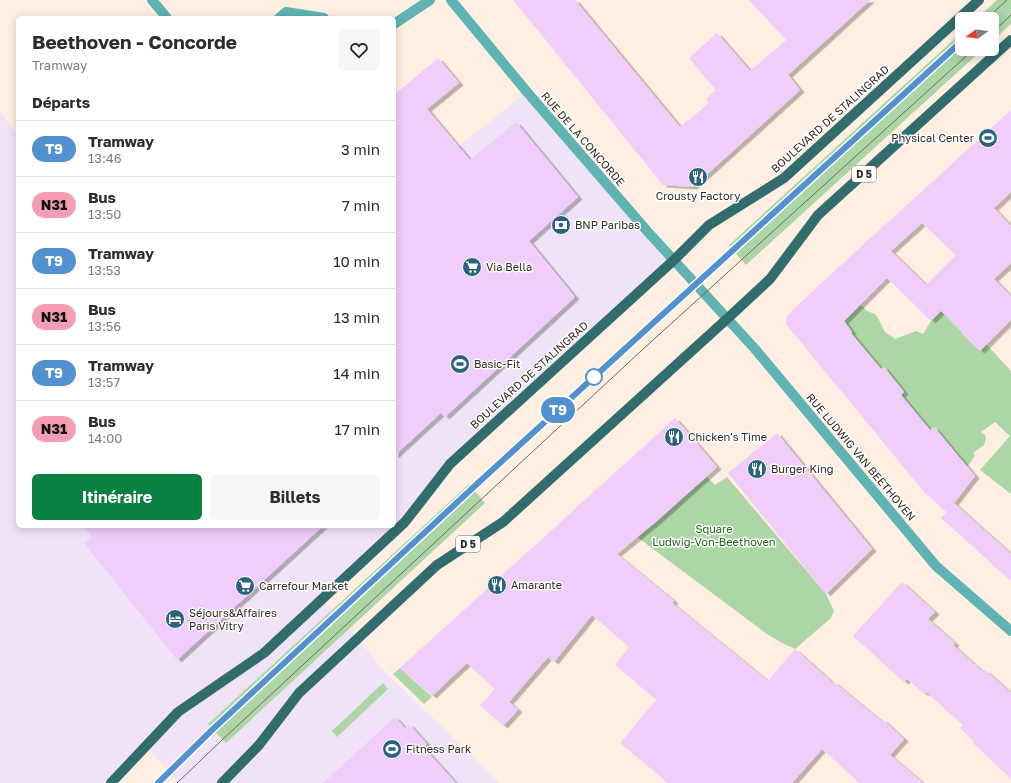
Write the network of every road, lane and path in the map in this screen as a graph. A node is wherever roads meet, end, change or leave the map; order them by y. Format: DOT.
graph roads {
  1 [pos="152,0"];
  2 [pos="430,0"];
  3 [pos="451,0"];
  4 [pos="979,0"];
  5 [pos="164,16"];
  6 [pos="281,16"];
  7 [pos="311,16"];
  8 [pos="396,23"];
  9 [pos="1011,40"];
  10 [pos="674,260"];
  11 [pos="701,290"];
  12 [pos="728,318"];
  13 [pos="1011,631"];
  14 [pos="111,783"];
  15 [pos="222,783"];
  1 -- 5 [label="street"];
  2 -- 8 [label="street"];
  3 -- 10 [label="street, RUE DE LA CONCORDE"];
  4 -- 10 [label="main road, BOULEVARD DE STALINGRAD"];
  6 -- 7 [label="street"];
  9 -- 12 [label="main road, D 5"];
  10 -- 11 [label="street, RUE DE LA CONCORDE"];
  10 -- 14 [label="main road, BOULEVARD DE STALINGRAD"];
  11 -- 12 [label="street, RUE LUDWIG VAN BEETHOVEN"];
  12 -- 13 [label="street, RUE LUDWIG VAN BEETHOVEN"];
  12 -- 15 [label="main road, D 5"];
}
